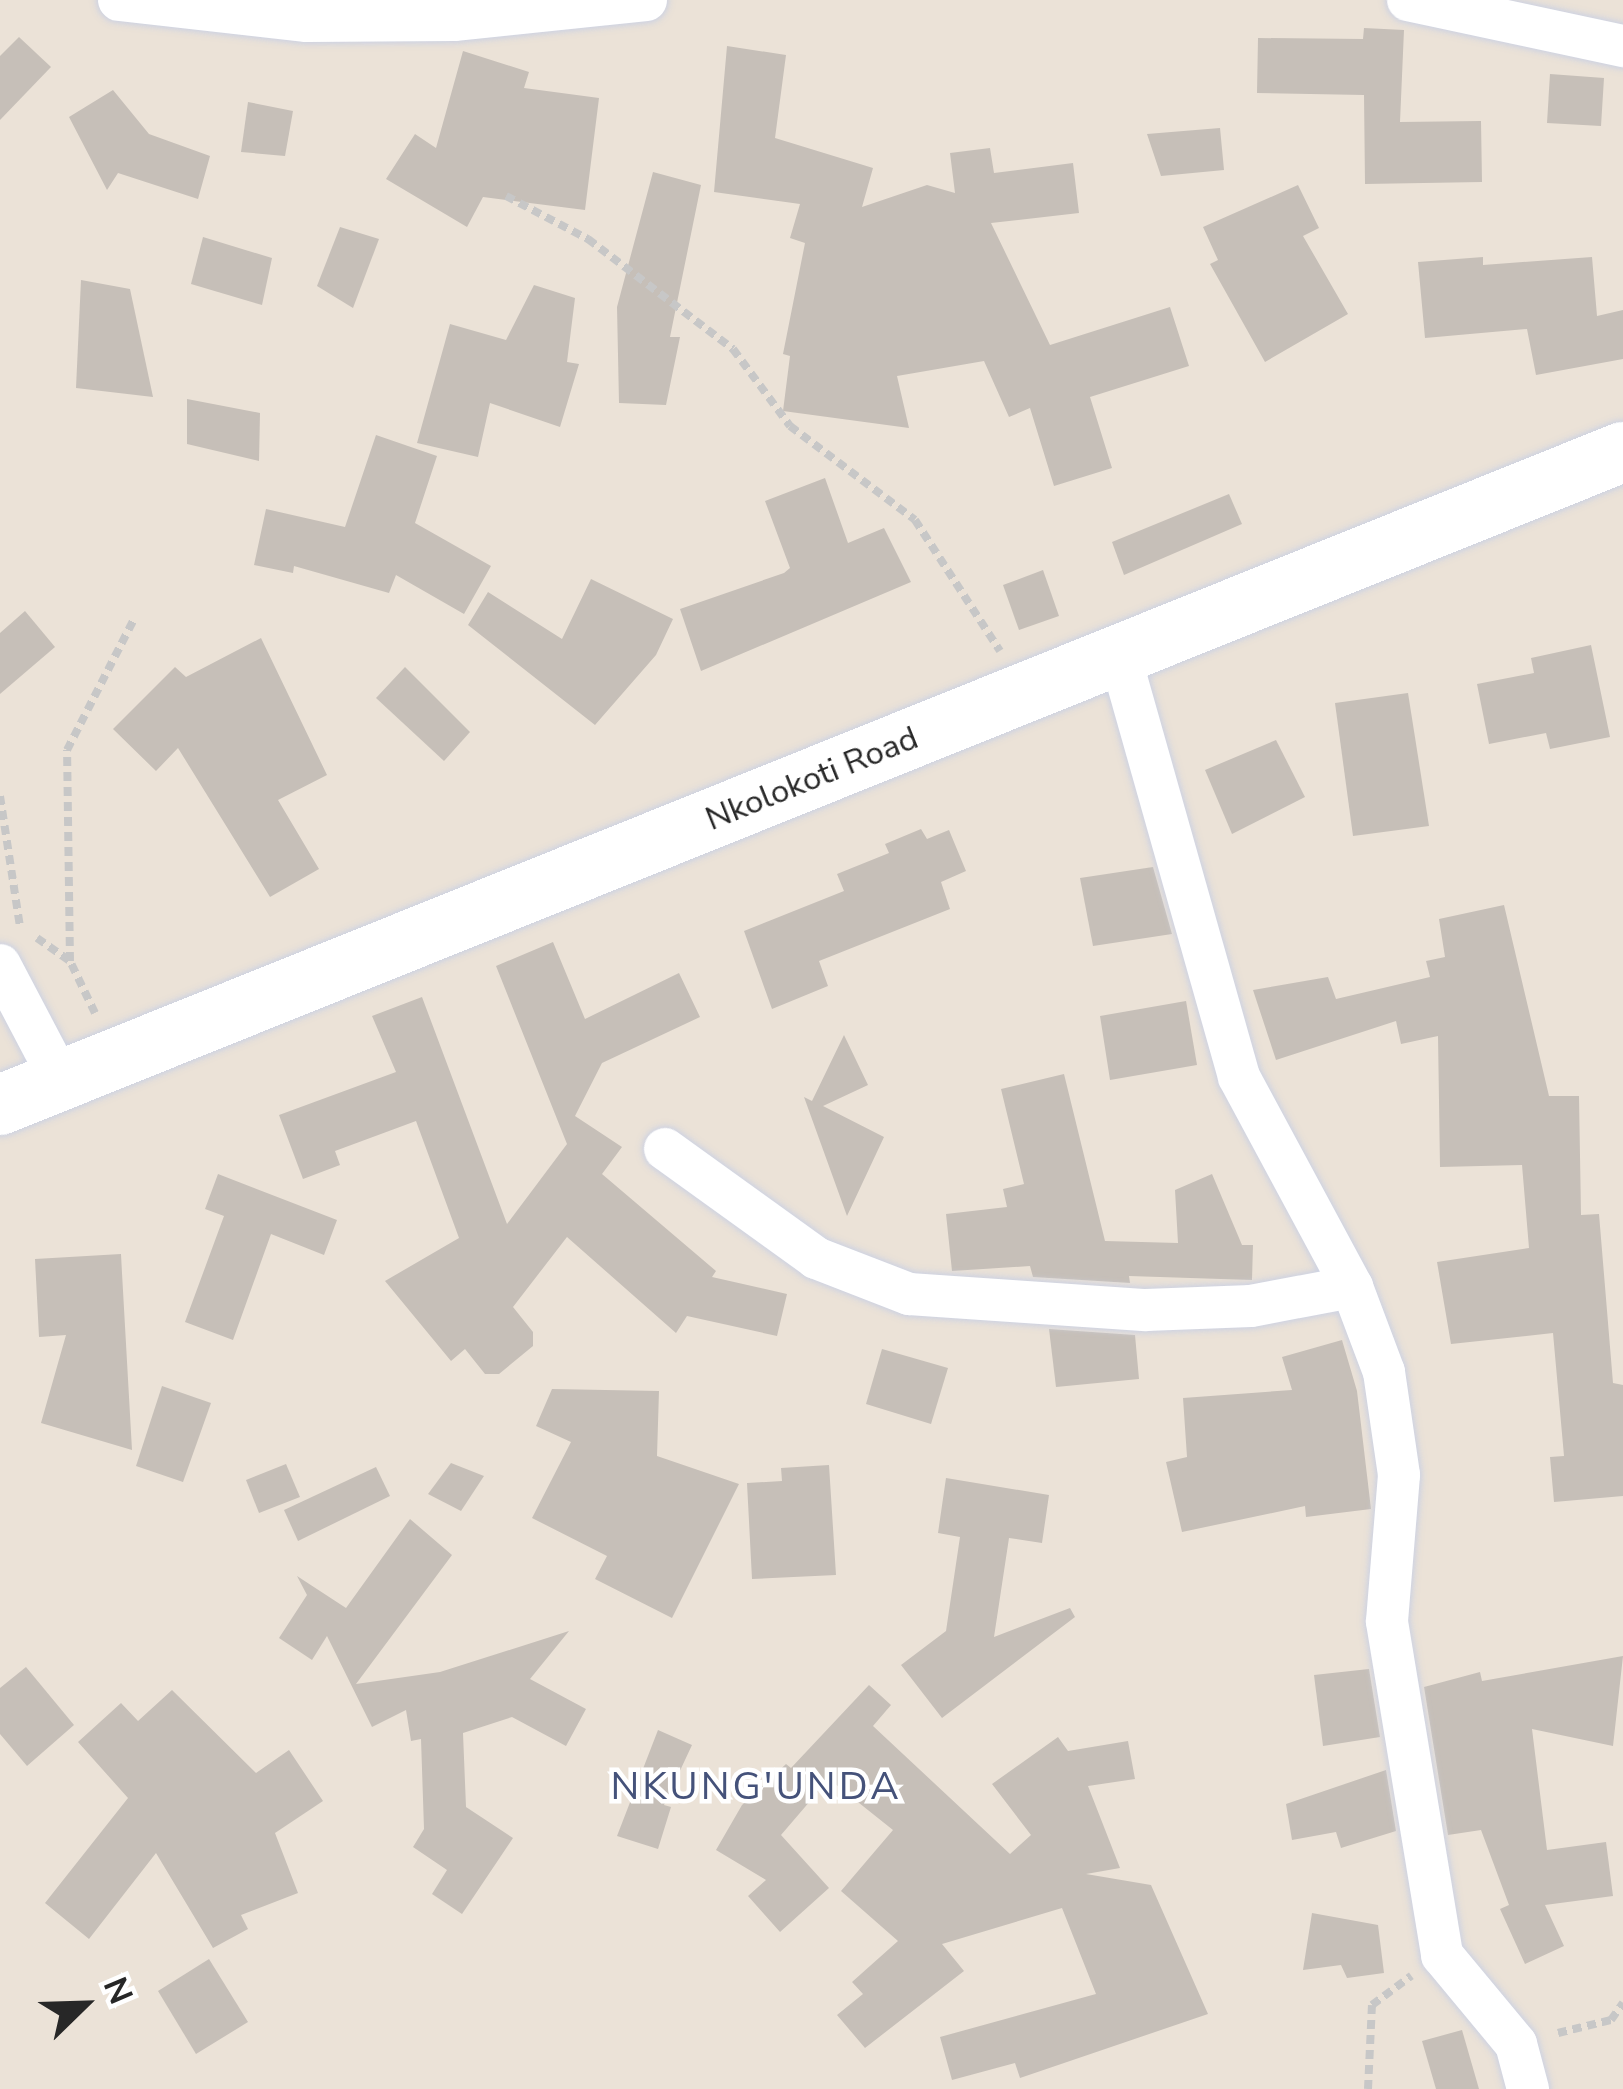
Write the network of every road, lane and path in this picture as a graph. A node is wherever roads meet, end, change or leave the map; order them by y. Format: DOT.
graph roads {
  1 [pos="118,0"];
  2 [pos="646,0"];
  3 [pos="1408,0"];
  4 [pos="1623,46"];
  5 [pos="506,196"];
  6 [pos="1623,452"];
  7 [pos="135,617"];
  8 [pos="1120,656"];
  9 [pos="1028,693"];
  10 [pos="0,796"];
  11 [pos="0,836"];
  12 [pos="7,846"];
  13 [pos="70,961"];
  14 [pos="0,965"];
  15 [pos="116,1058"];
  16 [pos="61,1081"];
  17 [pos="0,1105"];
  18 [pos="665,1149"];
  19 [pos="1352,1287"];
  20 [pos="1442,1954"];
  21 [pos="1623,2003"];
  22 [pos="1516,2044"];
  23 [pos="1368,2089"];
  24 [pos="1528,2089"];
  1 -- 2 [label="street"];
  3 -- 4 [label="street"];
  5 -- 9 [label="path"];
  6 -- 8 [label="main road, Nkolokoti Road"];
  7 -- 13 [label="path"];
  8 -- 9 [label="main road, Nkolokoti Road"];
  8 -- 19 [label="street"];
  9 -- 15 [label="main road, Nkolokoti Road"];
  10 -- 12 [label="path"];
  11 -- 12 [label="path"];
  12 -- 13 [label="path"];
  13 -- 15 [label="path"];
  14 -- 16 [label="street"];
  15 -- 16 [label="main road, Nkolokoti Road"];
  16 -- 17 [label="main road, Nkolokoti Road"];
  18 -- 19 [label="street"];
  19 -- 20 [label="street"];
  20 -- 22 [label="street"];
  20 -- 23 [label="path"];
  21 -- 22 [label="path"];
  22 -- 24 [label="street"];
}
